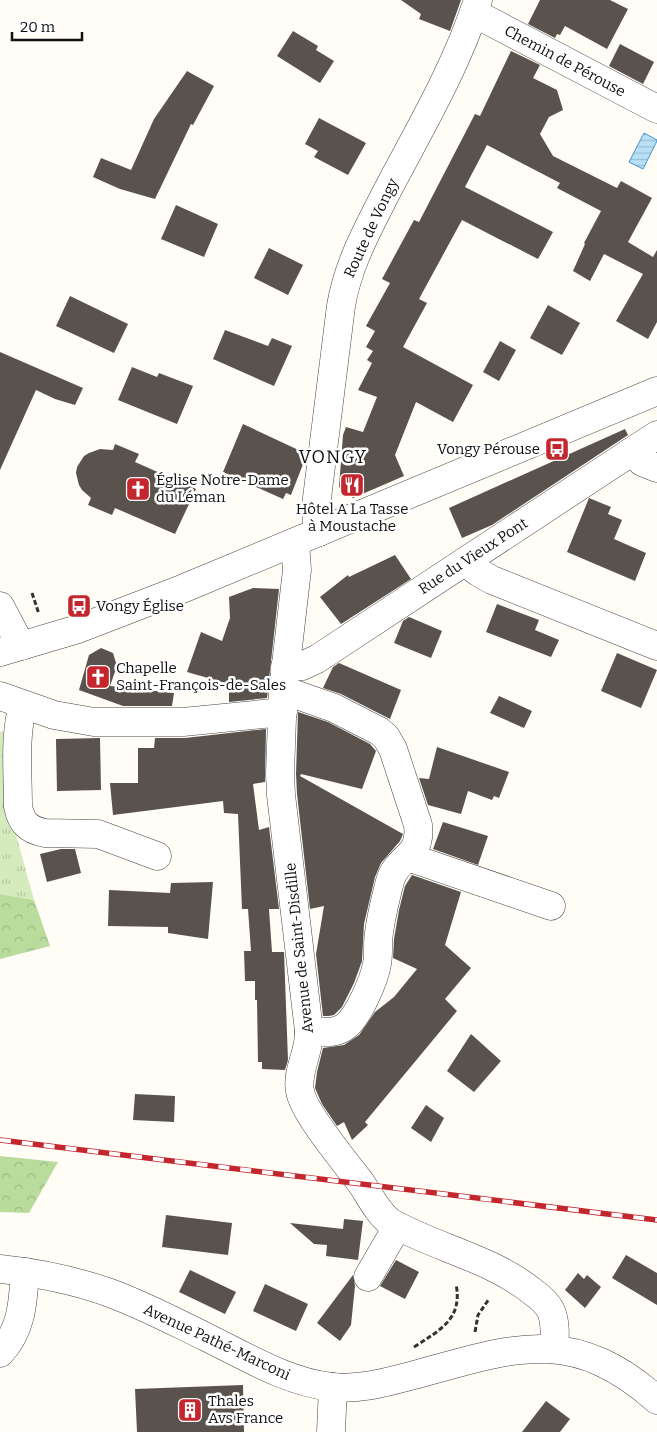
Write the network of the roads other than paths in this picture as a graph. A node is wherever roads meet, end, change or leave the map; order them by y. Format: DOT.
graph roads {
  1 [pos="476,7"];
  2 [pos="657,109"];
  3 [pos="657,391"];
  4 [pos="657,435"];
  5 [pos="631,452"];
  6 [pos="657,468"];
  7 [pos="307,537"];
  8 [pos="465,562"];
  9 [pos="0,606"];
  10 [pos="657,646"];
  11 [pos="11,649"];
  12 [pos="284,690"];
  13 [pos="12,700"];
  14 [pos="157,856"];
  15 [pos="408,857"];
  16 [pos="551,906"];
  17 [pos="309,1031"];
  18 [pos="397,1227"];
  19 [pos="13,1270"];
  20 [pos="368,1277"];
  21 [pos="554,1349"];
  22 [pos="0,1353"];
  23 [pos="332,1387"];
  24 [pos="657,1400"];
  25 [pos="331,1432"];
  1 -- 2 [label="street, Chemin de Pérouse"];
  1 -- 7 [label="street, Route de Vongy"];
  3 -- 7 [label="street"];
  4 -- 5 [label="street, Rue du Vieux Pont"];
  5 -- 6 [label="street"];
  5 -- 8 [label="street, Rue du Vieux Pont"];
  7 -- 11 [label="street"];
  7 -- 12 [label="street, Avenue de Saint-Disdille"];
  8 -- 10 [label="street"];
  8 -- 12 [label="street, Rue du Vieux Pont"];
  9 -- 11 [label="street"];
  12 -- 13 [label="street, Rue du Vieux Pont"];
  12 -- 15 [label="street"];
  12 -- 17 [label="street, Avenue de Saint-Disdille"];
  13 -- 14 [label="street"];
  15 -- 16 [label="street"];
  15 -- 17 [label="street"];
  17 -- 18 [label="street, Avenue de Saint-Disdille"];
  18 -- 20 [label="street"];
  18 -- 21 [label="street, Avenue de Saint-Disdille"];
  19 -- 22 [label="street"];
  19 -- 23 [label="street, Avenue Pathé-Marconi"];
  21 -- 23 [label="street, Avenue Pathé-Marconi"];
  21 -- 24 [label="street"];
  23 -- 25 [label="street"];
}
